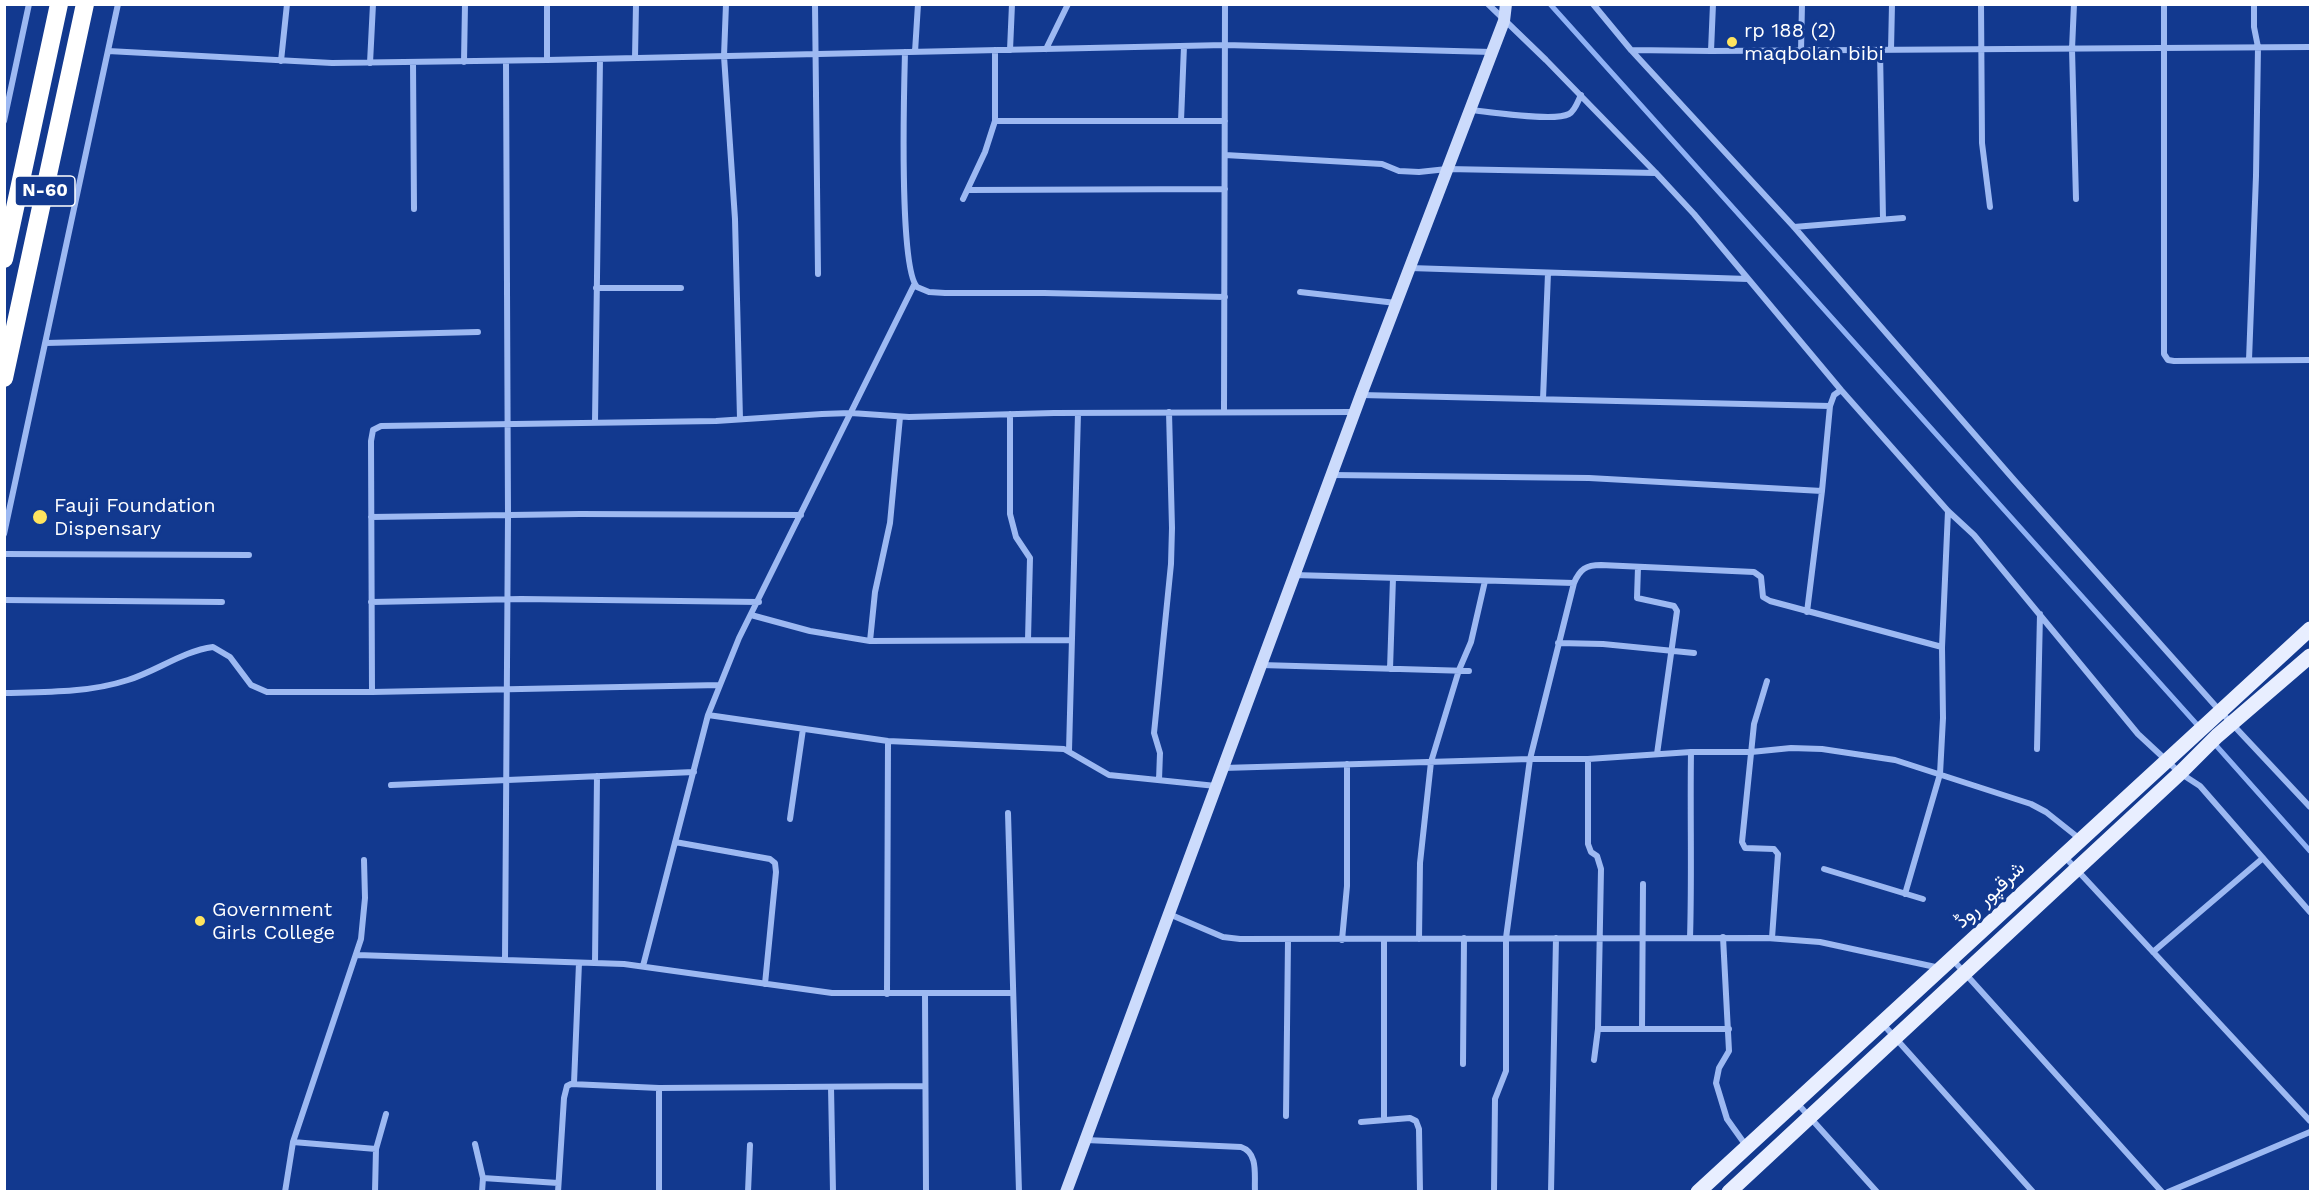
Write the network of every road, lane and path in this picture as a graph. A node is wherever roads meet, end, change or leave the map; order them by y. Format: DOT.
graph roads {
  1 [pos="29,4"];
  2 [pos="59,4"];
  3 [pos="85,4"];
  4 [pos="118,4"];
  5 [pos="287,4"];
  6 [pos="373,4"];
  7 [pos="465,4"];
  8 [pos="547,4"];
  9 [pos="636,4"];
  10 [pos="726,4"];
  11 [pos="815,4"];
  12 [pos="918,4"];
  13 [pos="1012,4"];
  14 [pos="1068,4"];
  15 [pos="1225,4"];
  16 [pos="1488,4"];
  17 [pos="1593,4"];
  18 [pos="1713,4"];
  19 [pos="1802,4"];
  20 [pos="1892,4"];
  21 [pos="1981,4"];
  22 [pos="2074,4"];
  23 [pos="2164,4"];
  24 [pos="2254,4"];
  25 [pos="1506,6"];
  26 [pos="1504,21"];
  27 [pos="1225,45"];
  28 [pos="1184,46"];
  29 [pos="2258,47"];
  30 [pos="2310,47"];
  31 [pos="2164,48"];
  32 [pos="1046,49"];
  33 [pos="1980,49"];
  34 [pos="2072,49"];
  35 [pos="995,50"];
  36 [pos="1010,50"];
  37 [pos="1631,50"];
  38 [pos="1880,50"];
  39 [pos="1891,50"];
  40 [pos="108,51"];
  41 [pos="1711,51"];
  42 [pos="1801,51"];
  43 [pos="905,52"];
  44 [pos="915,52"];
  45 [pos="1492,52"];
  46 [pos="814,54"];
  47 [pos="724,57"];
  48 [pos="635,58"];
  49 [pos="600,59"];
  50 [pos="547,60"];
  51 [pos="280,61"];
  52 [pos="506,61"];
  53 [pos="413,62"];
  54 [pos="464,62"];
  55 [pos="370,63"];
  56 [pos="4,77"];
  57 [pos="14,77"];
  58 [pos="1581,95"];
  59 [pos="1470,110"];
  60 [pos="4,121"];
  61 [pos="995,121"];
  62 [pos="1181,121"];
  63 [pos="1225,121"];
  64 [pos="1225,155"];
  65 [pos="1447,169"];
  66 [pos="1656,172"];
  67 [pos="1225,189"];
  68 [pos="968,190"];
  69 [pos="963,199"];
  70 [pos="2076,199"];
  71 [pos="1990,207"];
  72 [pos="414,209"];
  73 [pos="1903,218"];
  74 [pos="1883,219"];
  75 [pos="1794,227"];
  76 [pos="4,259"];
  77 [pos="1409,268"];
  78 [pos="1548,273"];
  79 [pos="818,274"];
  80 [pos="1748,279"];
  81 [pos="914,285"];
  82 [pos="596,288"];
  83 [pos="681,288"];
  84 [pos="1300,292"];
  85 [pos="1225,297"];
  86 [pos="1396,303"];
  87 [pos="478,332"];
  88 [pos="46,343"];
  89 [pos="2249,360"];
  90 [pos="2310,360"];
  91 [pos="4,378"];
  92 [pos="1841,390"];
  93 [pos="1361,394"];
  94 [pos="1543,399"];
  95 [pos="1830,405"];
  96 [pos="1169,412"];
  97 [pos="1224,412"];
  98 [pos="1355,412"];
  99 [pos="851,413"];
  100 [pos="1078,413"];
  101 [pos="1010,414"];
  102 [pos="900,417"];
  103 [pos="740,419"];
  104 [pos="595,422"];
  105 [pos="508,424"];
  106 [pos="1332,475"];
  107 [pos="1822,491"];
  108 [pos="1948,512"];
  109 [pos="801,515"];
  110 [pos="508,516"];
  111 [pos="371,517"];
  112 [pos="4,534"];
  113 [pos="4,554"];
  114 [pos="249,555"];
  115 [pos="1638,567"];
  116 [pos="1294,575"];
  117 [pos="1392,578"];
  118 [pos="1485,581"];
  119 [pos="1574,583"];
  120 [pos="4,600"];
  121 [pos="507,600"];
  122 [pos="222,602"];
  123 [pos="371,602"];
  124 [pos="759,602"];
  125 [pos="1807,612"];
  126 [pos="2040,614"];
  127 [pos="751,615"];
  128 [pos="2310,629"];
  129 [pos="1029,640"];
  130 [pos="1072,640"];
  131 [pos="870,641"];
  132 [pos="1558,644"];
  133 [pos="1942,647"];
  134 [pos="1673,650"];
  135 [pos="1694,653"];
  136 [pos="2310,656"];
  137 [pos="1261,666"];
  138 [pos="1390,669"];
  139 [pos="1459,670"];
  140 [pos="1469,671"];
  141 [pos="1767,681"];
  142 [pos="720,685"];
  143 [pos="507,689"];
  144 [pos="372,692"];
  145 [pos="4,693"];
  146 [pos="2220,711"];
  147 [pos="708,715"];
  148 [pos="2232,723"];
  149 [pos="803,729"];
  150 [pos="888,741"];
  151 [pos="2037,748"];
  152 [pos="1069,751"];
  153 [pos="1690,752"];
  154 [pos="1751,752"];
  155 [pos="1656,754"];
  156 [pos="1530,759"];
  157 [pos="1588,759"];
  158 [pos="2170,759"];
  159 [pos="1431,762"];
  160 [pos="1347,764"];
  161 [pos="1223,768"];
  162 [pos="2182,771"];
  163 [pos="694,772"];
  164 [pos="1940,774"];
  165 [pos="597,776"];
  166 [pos="506,780"];
  167 [pos="1159,780"];
  168 [pos="392,785"];
  169 [pos="1216,786"];
  170 [pos="2310,807"];
  171 [pos="1008,813"];
  172 [pos="790,819"];
  173 [pos="2080,839"];
  174 [pos="675,842"];
  175 [pos="2063,855"];
  176 [pos="2263,858"];
  177 [pos="364,860"];
  178 [pos="1824,869"];
  179 [pos="2076,870"];
  180 [pos="1643,884"];
  181 [pos="1905,894"];
  182 [pos="1923,899"];
  183 [pos="2310,912"];
  184 [pos="1169,914"];
  185 [pos="1464,938"];
  186 [pos="1506,938"];
  187 [pos="1556,938"];
  188 [pos="1600,938"];
  189 [pos="1643,938"];
  190 [pos="1690,938"];
  191 [pos="1724,938"];
  192 [pos="1772,938"];
  193 [pos="1342,939"];
  194 [pos="1384,939"];
  195 [pos="1419,939"];
  196 [pos="1288,940"];
  197 [pos="2153,952"];
  198 [pos="357,955"];
  199 [pos="505,960"];
  200 [pos="579,963"];
  201 [pos="595,963"];
  202 [pos="1946,963"];
  203 [pos="643,966"];
  204 [pos="1966,973"];
  205 [pos="765,984"];
  206 [pos="1013,993"];
  207 [pos="887,994"];
  208 [pos="925,994"];
  209 [pos="1882,1023"];
  210 [pos="1598,1029"];
  211 [pos="1642,1029"];
  212 [pos="1729,1029"];
  213 [pos="1895,1037"];
  214 [pos="1594,1060"];
  215 [pos="1464,1064"];
  216 [pos="574,1083"];
  217 [pos="924,1086"];
  218 [pos="831,1087"];
  219 [pos="659,1088"];
  220 [pos="1796,1102"];
  221 [pos="386,1114"];
  222 [pos="1286,1116"];
  223 [pos="1809,1116"];
  224 [pos="1384,1120"];
  225 [pos="2310,1121"];
  226 [pos="1361,1122"];
  227 [pos="2310,1132"];
  228 [pos="1085,1140"];
  229 [pos="292,1142"];
  230 [pos="475,1144"];
  231 [pos="750,1145"];
  232 [pos="1747,1147"];
  233 [pos="376,1149"];
  234 [pos="483,1178"];
  235 [pos="558,1183"];
  236 [pos="285,1191"];
  237 [pos="375,1191"];
  238 [pos="482,1191"];
  239 [pos="558,1191"];
  240 [pos="659,1191"];
  241 [pos="748,1191"];
  242 [pos="833,1191"];
  243 [pos="926,1191"];
  244 [pos="1019,1191"];
  245 [pos="1066,1191"];
  246 [pos="1255,1191"];
  247 [pos="1420,1191"];
  248 [pos="1494,1191"];
  249 [pos="1551,1191"];
  250 [pos="1698,1191"];
  251 [pos="1729,1191"];
  252 [pos="1877,1191"];
  253 [pos="2033,1191"];
  254 [pos="2162,1191"];
  255 [pos="2168,1191"];
  1 -- 57 [label="street"];
  2 -- 76 [label="highway, N-60"];
  3 -- 91 [label="highway, N-60"];
  4 -- 40 [label="street"];
  5 -- 51 [label="street"];
  6 -- 55 [label="street"];
  7 -- 54 [label="street"];
  8 -- 50 [label="street"];
  9 -- 48 [label="street"];
  10 -- 47 [label="street"];
  11 -- 46 [label="street"];
  12 -- 44 [label="street"];
  13 -- 36 [label="street"];
  14 -- 32 [label="street"];
  15 -- 27 [label="street"];
  16 -- 26 [label="street"];
  17 -- 37 [label="street"];
  18 -- 41 [label="street"];
  19 -- 42 [label="street"];
  20 -- 39 [label="street"];
  21 -- 33 [label="street"];
  22 -- 34 [label="street"];
  23 -- 31 [label="street"];
  24 -- 29 [label="street"];
  25 -- 26 [label="street"];
  26 -- 45 [label="street"];
  26 -- 58 [label="street"];
  27 -- 28 [label="street"];
  27 -- 45 [label="street"];
  27 -- 63 [label="street"];
  28 -- 32 [label="street"];
  28 -- 62 [label="street"];
  29 -- 30 [label="street"];
  29 -- 31 [label="street"];
  29 -- 89 [label="street"];
  31 -- 34 [label="street"];
  31 -- 89 [label="street"];
  32 -- 36 [label="street"];
  33 -- 34 [label="street"];
  33 -- 39 [label="street"];
  33 -- 71 [label="street"];
  34 -- 70 [label="street"];
  35 -- 36 [label="street"];
  35 -- 44 [label="street"];
  35 -- 61 [label="street"];
  37 -- 41 [label="street"];
  37 -- 75 [label="street"];
  38 -- 39 [label="street"];
  38 -- 42 [label="street"];
  38 -- 74 [label="street"];
  40 -- 51 [label="street"];
  40 -- 88 [label="street"];
  41 -- 42 [label="street"];
  43 -- 44 [label="street"];
  43 -- 46 [label="street"];
  43 -- 81 [label="street"];
  45 -- 59 [label="street"];
  46 -- 47 [label="street"];
  46 -- 79 [label="street"];
  47 -- 48 [label="street"];
  47 -- 103 [label="street"];
  48 -- 49 [label="street"];
  49 -- 50 [label="street"];
  49 -- 82 [label="street"];
  50 -- 52 [label="street"];
  51 -- 55 [label="street"];
  52 -- 54 [label="street"];
  52 -- 105 [label="street"];
  53 -- 54 [label="street"];
  53 -- 55 [label="street"];
  53 -- 72 [label="street"];
  56 -- 57 [label="street"];
  57 -- 60 [label="street"];
  58 -- 59 [label="street"];
  58 -- 66 [label="street"];
  59 -- 65 [label="street"];
  61 -- 62 [label="street"];
  61 -- 68 [label="street"];
  62 -- 63 [label="street"];
  63 -- 64 [label="street"];
  64 -- 65 [label="street"];
  64 -- 67 [label="street"];
  65 -- 66 [label="street"];
  65 -- 77 [label="street"];
  66 -- 80 [label="street"];
  67 -- 68 [label="street"];
  67 -- 85 [label="street"];
  68 -- 69 [label="street"];
  73 -- 74 [label="street"];
  74 -- 75 [label="street"];
  75 -- 146 [label="street"];
  77 -- 78 [label="street"];
  77 -- 86 [label="street"];
  78 -- 80 [label="street"];
  78 -- 94 [label="street"];
  80 -- 92 [label="street"];
  81 -- 85 [label="street"];
  81 -- 99 [label="street"];
  82 -- 83 [label="street"];
  82 -- 104 [label="street"];
  84 -- 86 [label="street"];
  85 -- 97 [label="street"];
  86 -- 93 [label="street"];
  87 -- 88 [label="street"];
  88 -- 112 [label="street"];
  89 -- 90 [label="street"];
  92 -- 95 [label="street"];
  92 -- 108 [label="street"];
  93 -- 94 [label="street"];
  93 -- 98 [label="street"];
  94 -- 95 [label="street"];
  95 -- 107 [label="street"];
  96 -- 97 [label="street"];
  96 -- 100 [label="street"];
  96 -- 167 [label="street"];
  97 -- 98 [label="street"];
  98 -- 106 [label="street"];
  99 -- 102 [label="street"];
  99 -- 103 [label="street"];
  99 -- 109 [label="street"];
  100 -- 101 [label="street"];
  100 -- 130 [label="street"];
  101 -- 102 [label="street"];
  101 -- 129 [label="street"];
  102 -- 131 [label="street"];
  103 -- 104 [label="street"];
  104 -- 105 [label="street"];
  105 -- 110 [label="street"];
  105 -- 111 [label="street"];
  106 -- 107 [label="street"];
  106 -- 116 [label="street"];
  107 -- 125 [label="street"];
  108 -- 126 [label="street"];
  108 -- 133 [label="street"];
  109 -- 110 [label="street"];
  109 -- 124 [label="street"];
  110 -- 111 [label="street"];
  110 -- 121 [label="street"];
  111 -- 123 [label="street"];
  113 -- 114 [label="street"];
  115 -- 119 [label="street"];
  115 -- 125 [label="street"];
  115 -- 134 [label="street"];
  116 -- 117 [label="street"];
  116 -- 137 [label="street"];
  117 -- 118 [label="street"];
  117 -- 138 [label="street"];
  118 -- 119 [label="street"];
  118 -- 139 [label="street"];
  119 -- 132 [label="street"];
  120 -- 122 [label="street"];
  121 -- 123 [label="street"];
  121 -- 124 [label="street"];
  121 -- 143 [label="street"];
  123 -- 144 [label="street"];
  124 -- 127 [label="street"];
  125 -- 133 [label="street"];
  126 -- 151 [label="street"];
  126 -- 158 [label="street"];
  127 -- 131 [label="street"];
  127 -- 142 [label="street"];
  128 -- 146 [label="main road, شرقپور روڈ"];
  129 -- 130 [label="street"];
  129 -- 131 [label="street"];
  130 -- 152 [label="street"];
  132 -- 134 [label="street"];
  132 -- 156 [label="street"];
  133 -- 164 [label="street"];
  134 -- 135 [label="street"];
  134 -- 155 [label="street"];
  136 -- 148 [label="main road, شرقپور روڈ"];
  137 -- 138 [label="street"];
  137 -- 161 [label="street"];
  138 -- 139 [label="street"];
  139 -- 140 [label="street"];
  139 -- 159 [label="street"];
  141 -- 154 [label="street"];
  142 -- 143 [label="street"];
  142 -- 147 [label="street"];
  143 -- 144 [label="street"];
  143 -- 166 [label="street"];
  144 -- 145 [label="street"];
  146 -- 148 [label="street"];
  146 -- 158 [label="main road, شرقپور روڈ"];
  147 -- 149 [label="street"];
  147 -- 163 [label="street"];
  148 -- 162 [label="main road, شرقپور روڈ"];
  148 -- 170 [label="street"];
  149 -- 150 [label="street"];
  149 -- 172 [label="street"];
  150 -- 152 [label="street"];
  150 -- 207 [label="street"];
  152 -- 167 [label="street"];
  153 -- 154 [label="street"];
  153 -- 155 [label="street"];
  153 -- 190 [label="street"];
  154 -- 164 [label="street"];
  154 -- 192 [label="street"];
  155 -- 157 [label="street"];
  156 -- 157 [label="street"];
  156 -- 159 [label="street"];
  156 -- 186 [label="street"];
  157 -- 188 [label="street"];
  158 -- 162 [label="street"];
  158 -- 173 [label="main road, شرقپور روڈ"];
  159 -- 160 [label="street"];
  159 -- 195 [label="street"];
  160 -- 161 [label="street"];
  160 -- 193 [label="street"];
  161 -- 169 [label="street"];
  162 -- 176 [label="street"];
  162 -- 179 [label="main road, شرقپور روڈ"];
  163 -- 165 [label="street"];
  163 -- 174 [label="street"];
  164 -- 173 [label="street"];
  164 -- 181 [label="street"];
  165 -- 166 [label="street"];
  165 -- 201 [label="street"];
  166 -- 168 [label="street"];
  166 -- 199 [label="street"];
  167 -- 169 [label="street"];
  169 -- 184 [label="street"];
  171 -- 206 [label="street"];
  173 -- 175 [label="main road, شرقپور روڈ"];
  174 -- 203 [label="street"];
  174 -- 205 [label="street"];
  175 -- 179 [label="street"];
  175 -- 202 [label="main road, شرقپور روڈ"];
  176 -- 183 [label="street"];
  176 -- 197 [label="street"];
  177 -- 198 [label="street"];
  178 -- 181 [label="street"];
  179 -- 197 [label="street"];
  179 -- 204 [label="main road, شرقپور روڈ"];
  180 -- 189 [label="street"];
  181 -- 182 [label="street"];
  184 -- 196 [label="street"];
  184 -- 228 [label="street"];
  185 -- 186 [label="street"];
  185 -- 195 [label="street"];
  185 -- 215 [label="street"];
  186 -- 187 [label="street"];
  186 -- 248 [label="street"];
  187 -- 188 [label="street"];
  187 -- 249 [label="street"];
  188 -- 189 [label="street"];
  188 -- 210 [label="street"];
  189 -- 190 [label="street"];
  189 -- 211 [label="street"];
  190 -- 191 [label="street"];
  191 -- 192 [label="street"];
  191 -- 212 [label="street"];
  192 -- 202 [label="street"];
  193 -- 194 [label="street"];
  193 -- 196 [label="street"];
  194 -- 195 [label="street"];
  194 -- 224 [label="street"];
  196 -- 222 [label="street"];
  197 -- 225 [label="street"];
  198 -- 199 [label="street"];
  198 -- 229 [label="street"];
  199 -- 200 [label="street"];
  200 -- 201 [label="street"];
  200 -- 216 [label="street"];
  201 -- 203 [label="street"];
  202 -- 204 [label="street"];
  202 -- 209 [label="main road, شرقپور روڈ"];
  203 -- 205 [label="street"];
  204 -- 213 [label="main road, شرقپور روڈ"];
  204 -- 254 [label="street"];
  205 -- 207 [label="street"];
  206 -- 208 [label="street"];
  206 -- 244 [label="street"];
  207 -- 208 [label="street"];
  208 -- 217 [label="street"];
  209 -- 213 [label="street"];
  209 -- 220 [label="main road, شرقپور روڈ"];
  210 -- 211 [label="street"];
  210 -- 214 [label="street"];
  211 -- 212 [label="street"];
  212 -- 232 [label="street"];
  213 -- 223 [label="main road, شرقپور روڈ"];
  213 -- 253 [label="street"];
  216 -- 219 [label="street"];
  216 -- 235 [label="street"];
  217 -- 218 [label="street"];
  217 -- 243 [label="street"];
  218 -- 219 [label="street"];
  218 -- 242 [label="street"];
  219 -- 240 [label="street"];
  220 -- 223 [label="street"];
  220 -- 232 [label="main road, شرقپور روڈ"];
  221 -- 233 [label="street"];
  223 -- 251 [label="main road, شرقپور روڈ"];
  223 -- 252 [label="street"];
  224 -- 226 [label="street"];
  224 -- 247 [label="street"];
  227 -- 255 [label="street"];
  228 -- 245 [label="street"];
  228 -- 246 [label="street"];
  229 -- 233 [label="street"];
  229 -- 236 [label="street"];
  230 -- 234 [label="street"];
  231 -- 241 [label="street"];
  232 -- 250 [label="main road, شرقپور روڈ"];
  233 -- 237 [label="street"];
  234 -- 235 [label="street"];
  234 -- 238 [label="street"];
  235 -- 239 [label="street"];
}
